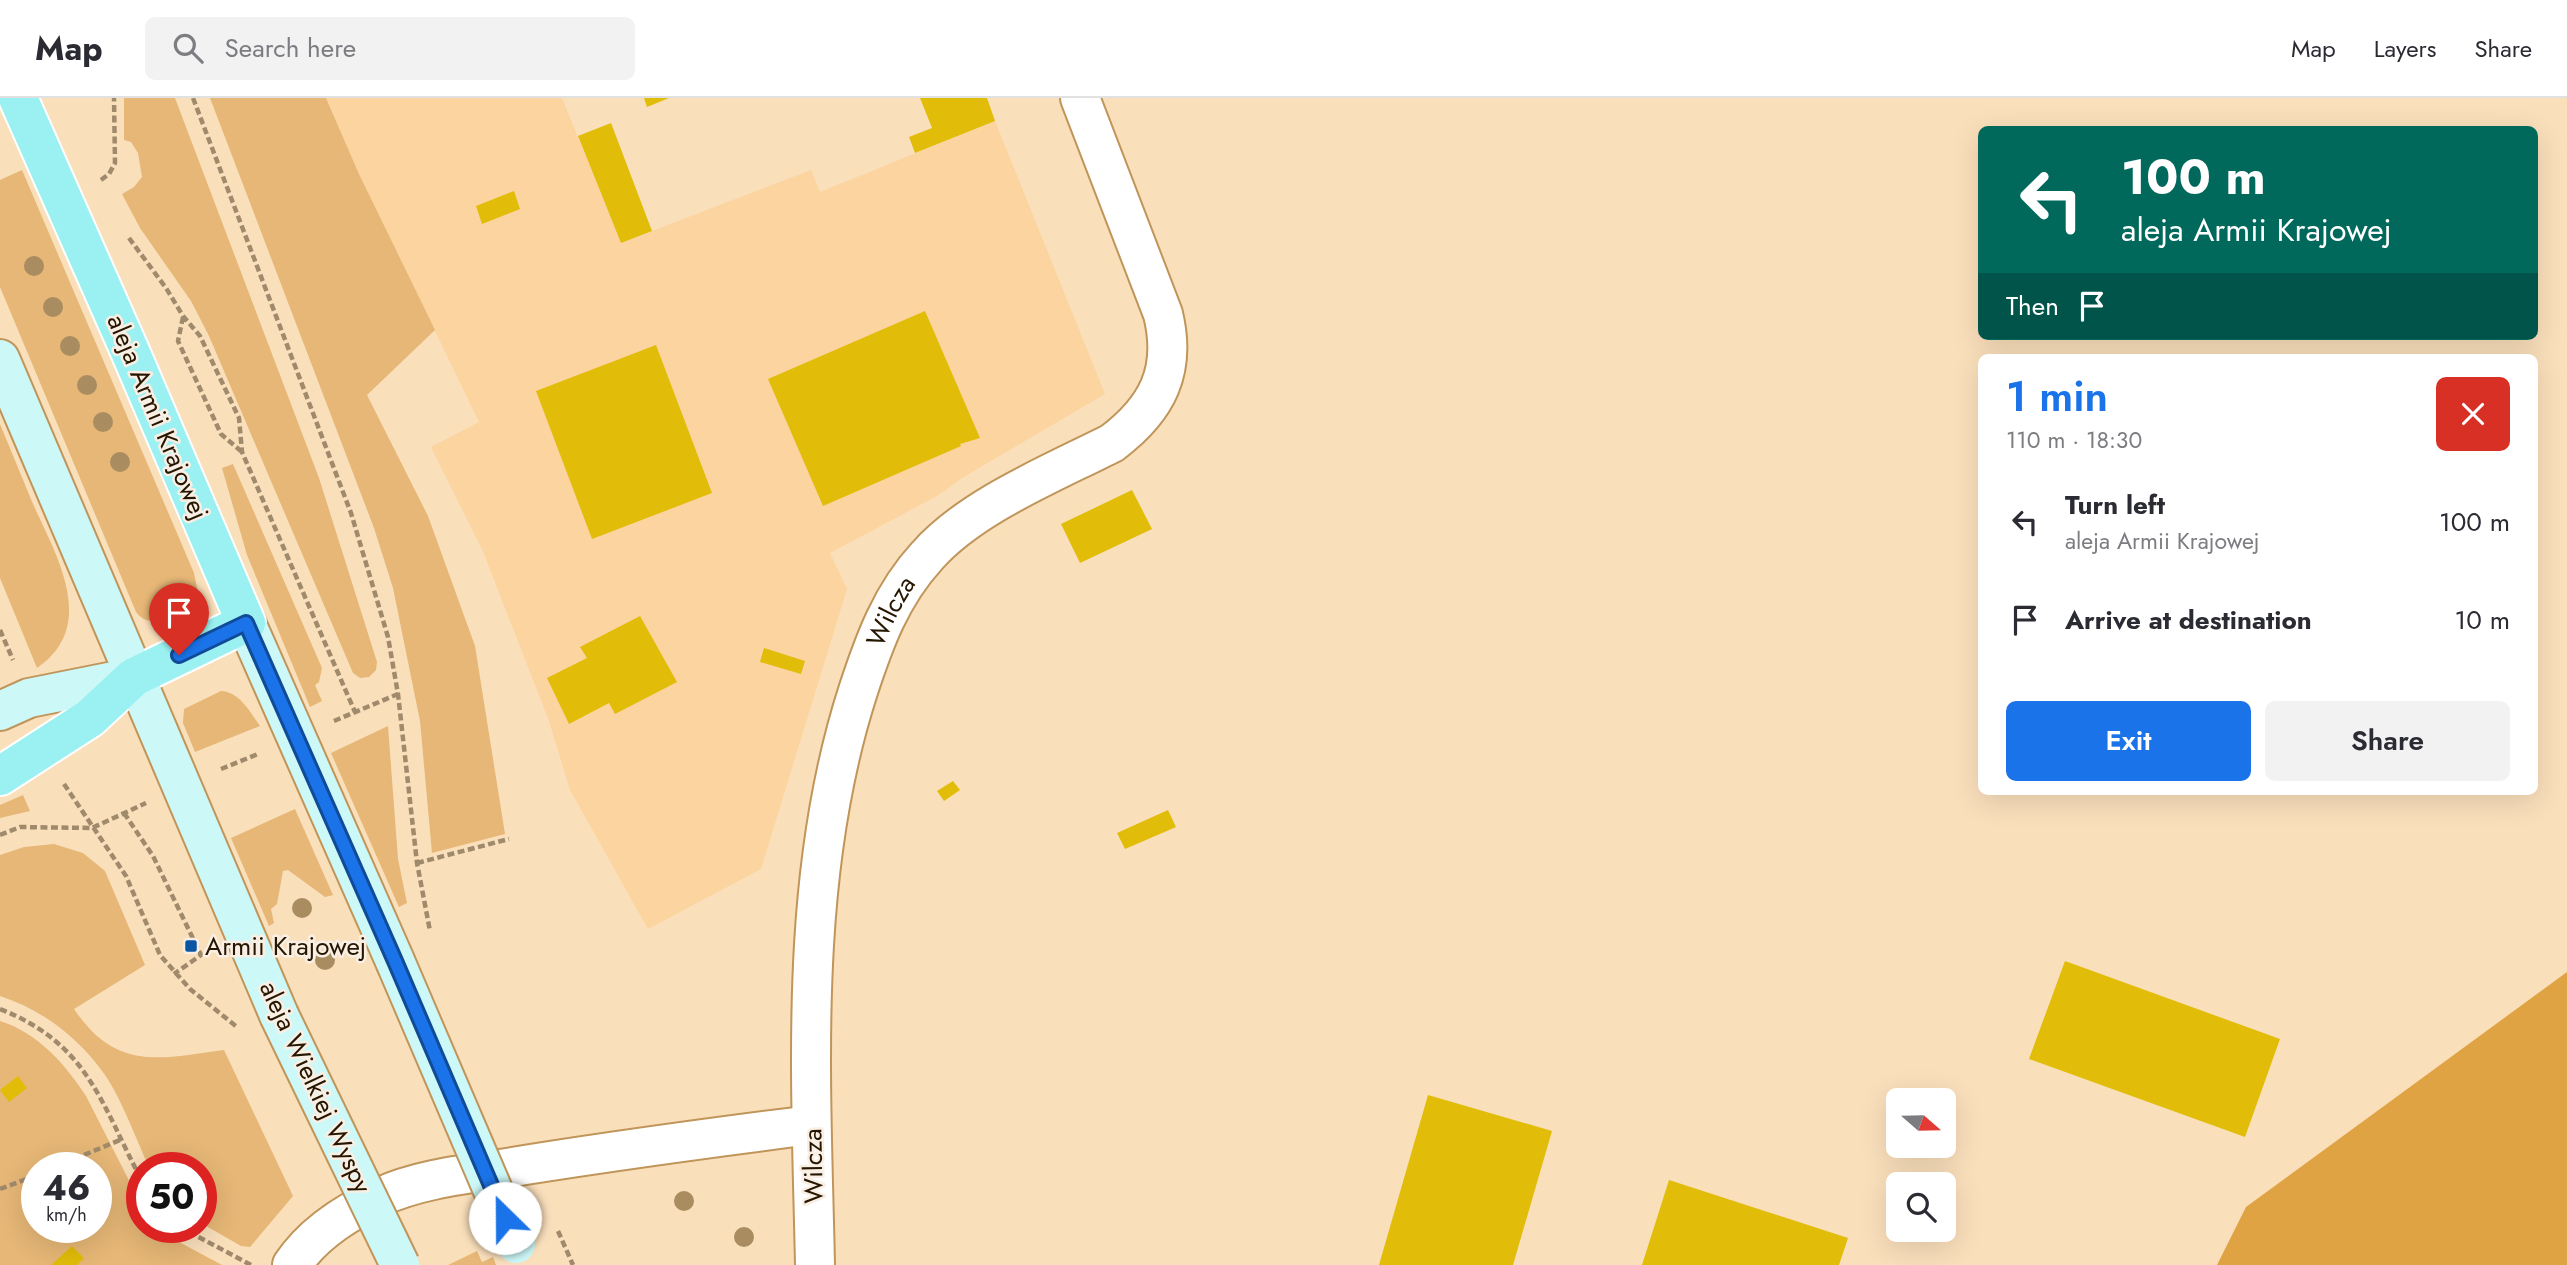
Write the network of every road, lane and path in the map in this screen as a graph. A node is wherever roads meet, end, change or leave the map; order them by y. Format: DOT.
graph roads {
  1 [pos="18,98"];
  2 [pos="114,98"];
  3 [pos="193,98"];
  4 [pos="1080,98"];
  5 [pos="100,180"];
  6 [pos="125,234"];
  7 [pos="183,316"];
  8 [pos="0,359"];
  9 [pos="242,452"];
  10 [pos="246,623"];
  11 [pos="134,677"];
  12 [pos="398,694"];
  13 [pos="0,711"];
  14 [pos="355,712"];
  15 [pos="332,722"];
  16 [pos="258,753"];
  17 [pos="210,774"];
  18 [pos="0,776"];
  19 [pos="147,802"];
  20 [pos="124,813"];
  21 [pos="92,828"];
  22 [pos="0,835"];
  23 [pos="509,839"];
  24 [pos="417,863"];
  25 [pos="430,932"];
  26 [pos="174,974"];
  27 [pos="0,1009"];
  28 [pos="242,1033"];
  29 [pos="811,1125"];
  30 [pos="120,1140"];
  31 [pos="91,1152"];
  32 [pos="126,1152"];
  33 [pos="21,1181"];
  34 [pos="0,1189"];
  35 [pos="556,1227"];
  36 [pos="210,1243"];
  37 [pos="520,1254"];
  38 [pos="251,1265"];
  39 [pos="292,1265"];
  40 [pos="400,1265"];
  41 [pos="573,1265"];
  42 [pos="815,1265"];
  1 -- 10 [label="main road, aleja Armii Krajowej"];
  2 -- 5 [label="path"];
  3 -- 12 [label="path"];
  4 -- 29 [label="street, Wilcza"];
  6 -- 7 [label="path"];
  7 -- 9 [label="path"];
  7 -- 9 [label="path"];
  8 -- 11 [label="main road"];
  9 -- 14 [label="path"];
  10 -- 11 [label="main road"];
  10 -- 37 [label="main road, bridge"];
  11 -- 13 [label="main road"];
  11 -- 18 [label="main road"];
  11 -- 40 [label="main road, aleja Wielkiej Wyspy, bridge"];
  12 -- 14 [label="path"];
  12 -- 24 [label="path"];
  14 -- 15 [label="path"];
  16 -- 17 [label="path"];
  19 -- 20 [label="path"];
  20 -- 21 [label="path"];
  20 -- 26 [label="path"];
  21 -- 22 [label="path"];
  21 -- 26 [label="path"];
  23 -- 24 [label="path"];
  24 -- 25 [label="path"];
  26 -- 28 [label="path"];
  27 -- 30 [label="path"];
  29 -- 39 [label="street"];
  29 -- 42 [label="street, Wilcza"];
  30 -- 31 [label="path"];
  30 -- 32 [label="path"];
  33 -- 34 [label="path"];
  35 -- 41 [label="path"];
  36 -- 38 [label="path"];
}
